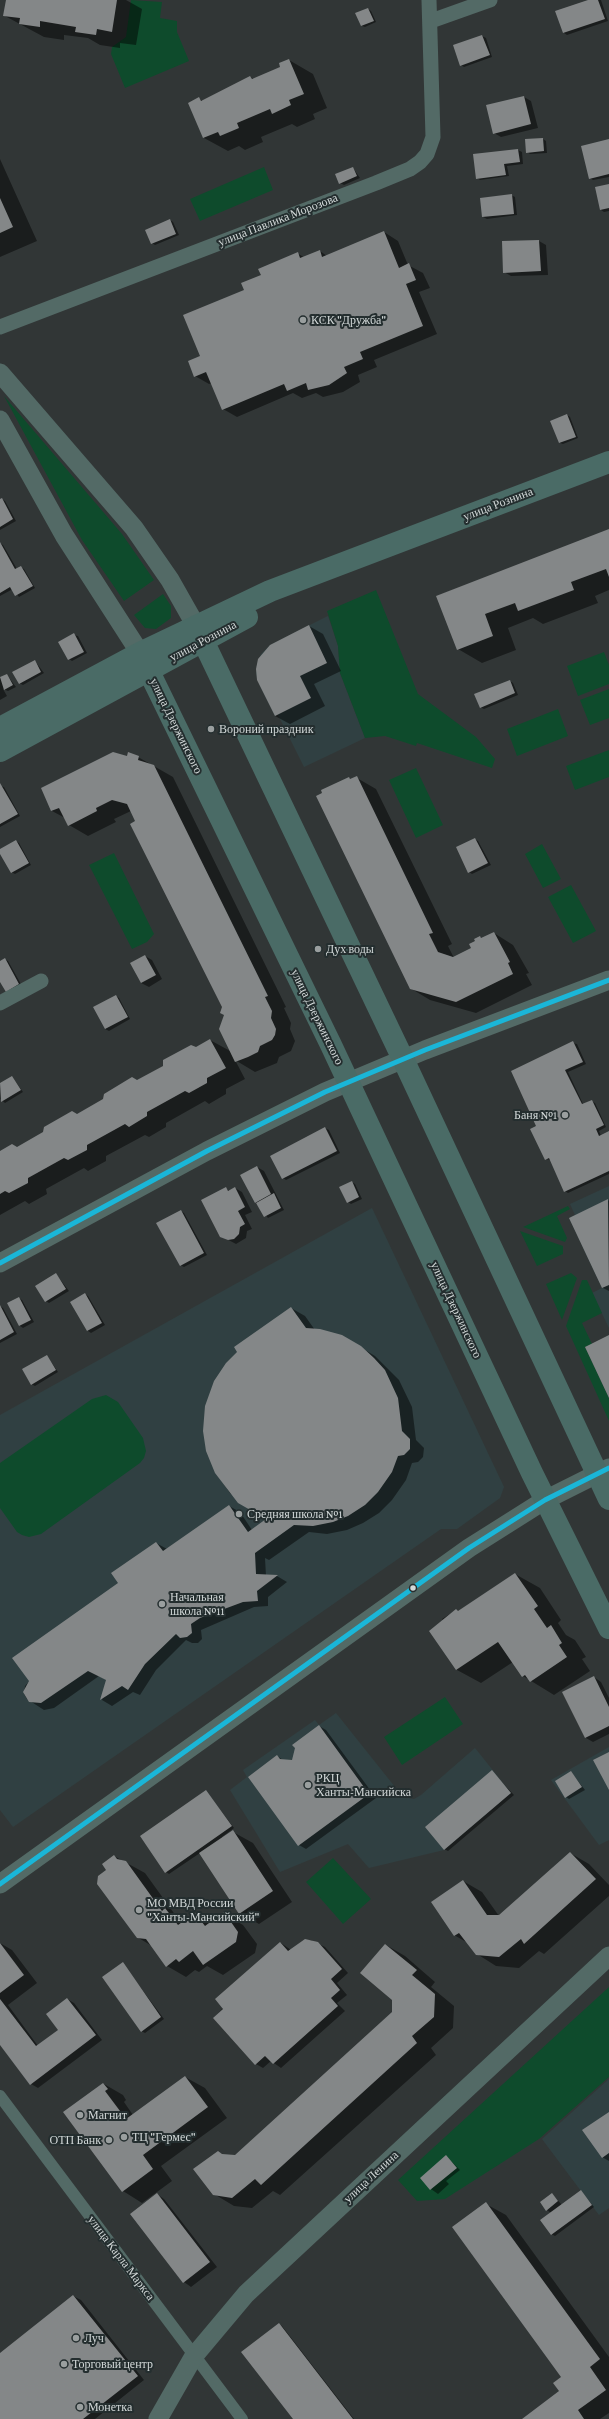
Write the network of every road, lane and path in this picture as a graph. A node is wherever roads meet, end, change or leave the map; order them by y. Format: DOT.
graph roads {
  1 [pos="429,0"];
  2 [pos="490,0"];
  3 [pos="431,21"];
  4 [pos="0,327"];
  5 [pos="0,372"];
  6 [pos="0,420"];
  7 [pos="609,462"];
  8 [pos="199,633"];
  9 [pos="144,662"];
  10 [pos="0,728"];
  11 [pos="0,751"];
  12 [pos="609,980"];
  13 [pos="40,981"];
  14 [pos="0,1003"];
  15 [pos="403,1059"];
  16 [pos="348,1082"];
  17 [pos="0,1263"];
  18 [pos="603,1471"];
  19 [pos="609,1499"];
  20 [pos="545,1500"];
  21 [pos="609,1628"];
  22 [pos="0,1884"];
  23 [pos="609,1956"];
  24 [pos="0,2096"];
  25 [pos="194,2356"];
  26 [pos="158,2419"];
  27 [pos="242,2419"];
  1 -- 3 [label="street, улица Павлика Морозова"];
  2 -- 3 [label="street"];
  3 -- 4 [label="street, улица Павлика Морозова"];
  5 -- 8 [label="street"];
  6 -- 9 [label="street, улица Дзержинского"];
  7 -- 8 [label="main road, улица Рознина"];
  8 -- 9 [label="main road, улица Рознина"];
  8 -- 15 [label="main road"];
  9 -- 10 [label="main road, улица Рознина"];
  9 -- 11 [label="main road, улица Рознина"];
  9 -- 16 [label="main road, улица Дзержинского"];
  12 -- 15 [label="street"];
  13 -- 14 [label="street"];
  15 -- 16 [label="street"];
  15 -- 18 [label="main road"];
  16 -- 17 [label="street"];
  16 -- 20 [label="main road, улица Дзержинского"];
  18 -- 19 [label="main road"];
  18 -- 20 [label="street"];
  20 -- 21 [label="main road, улица Дзержинского"];
  20 -- 22 [label="street"];
  23 -- 25 [label="street, улица Ленина"];
  24 -- 25 [label="street, улица Карла Маркса"];
  25 -- 26 [label="street, улица Ленина"];
  25 -- 27 [label="street, улица Карла Маркса"];
}
